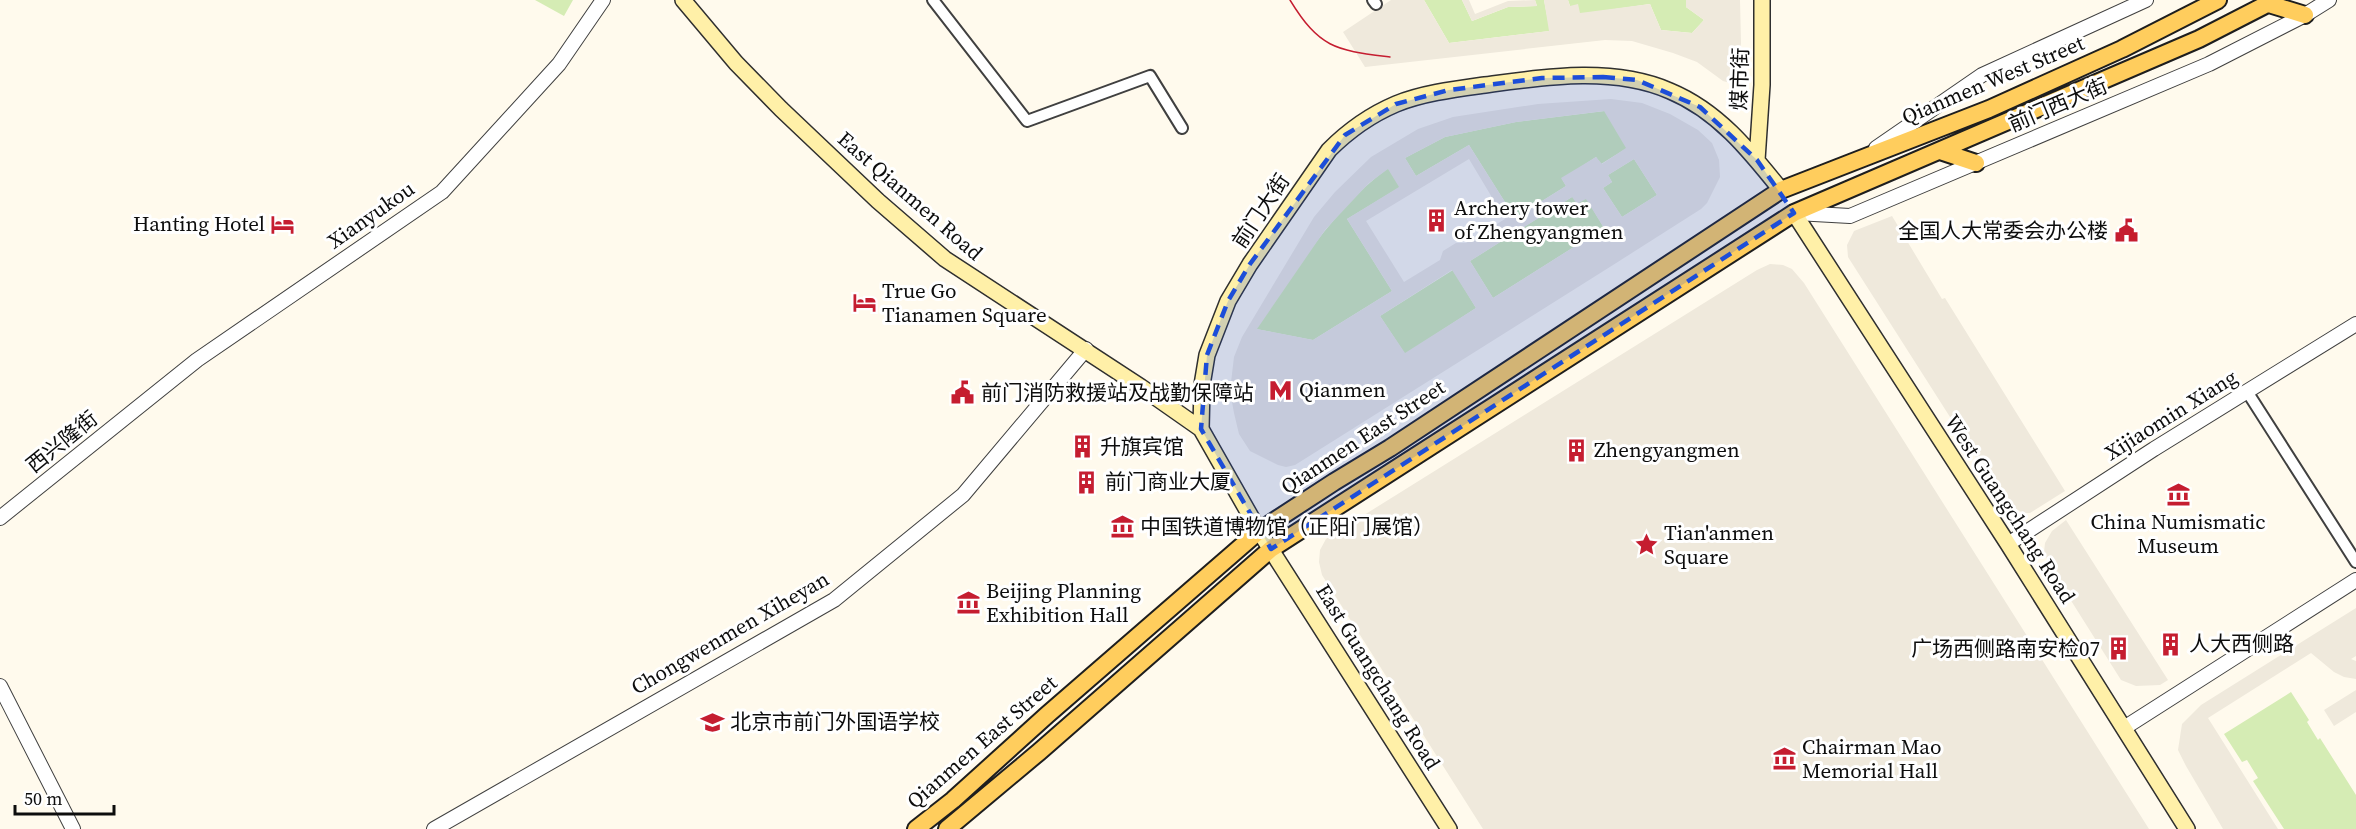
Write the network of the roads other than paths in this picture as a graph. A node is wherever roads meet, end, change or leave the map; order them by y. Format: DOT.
graph roads {
  1 [pos="603,0"];
  2 [pos="683,0"];
  3 [pos="933,0"];
  4 [pos="1762,0"];
  5 [pos="2146,0"];
  6 [pos="2218,0"];
  7 [pos="2329,0"];
  8 [pos="2272,2"];
  9 [pos="2305,15"];
  10 [pos="1182,128"];
  11 [pos="1940,151"];
  12 [pos="1757,160"];
  13 [pos="1856,162"];
  14 [pos="1976,164"];
  15 [pos="1781,190"];
  16 [pos="1794,213"];
  17 [pos="2356,324"];
  18 [pos="1086,350"];
  19 [pos="2248,393"];
  20 [pos="122,420"];
  21 [pos="1201,429"];
  22 [pos="0,518"];
  23 [pos="1259,531"];
  24 [pos="2008,544"];
  25 [pos="1271,549"];
  26 [pos="2356,562"];
  27 [pos="2356,580"];
  28 [pos="0,686"];
  29 [pos="2124,728"];
  30 [pos="73,829"];
  31 [pos="434,829"];
  32 [pos="916,829"];
  33 [pos="947,829"];
  34 [pos="1449,829"];
  35 [pos="2187,829"];
  1 -- 20 [label="street, Xianyukou"];
  2 -- 18 [label="main road, East Qianmen Road"];
  3 -- 10 [label="street"];
  4 -- 12 [label="main road, 煤市街"];
  5 -- 13 [label="street"];
  6 -- 13 [label="main road, Qianmen West Street"];
  7 -- 9 [label="street, 前门西大街"];
  8 -- 9 [label="main road"];
  8 -- 11 [label="main road"];
  9 -- 14 [label="street, 前门西大街"];
  11 -- 14 [label="main road"];
  11 -- 16 [label="main road"];
  12 -- 15 [label="main road"];
  12 -- 21 [label="main road, 前门大街"];
  13 -- 15 [label="main road, Qianmen West Street"];
  14 -- 16 [label="street, 前门西大街"];
  15 -- 16 [label="main road"];
  15 -- 23 [label="main road, Qianmen East Street"];
  16 -- 24 [label="main road, West Guangchang Road"];
  16 -- 25 [label="main road, Qianmen East Street"];
  17 -- 19 [label="street, Xijiaomin Xiang"];
  18 -- 21 [label="main road, East Qianmen Road"];
  18 -- 31 [label="street, Chongwenmen Xiheyan"];
  19 -- 24 [label="street, Xijiaomin Xiang"];
  19 -- 26 [label="street"];
  20 -- 22 [label="street, 西兴隆街"];
  21 -- 23 [label="main road, East Guangchang Road"];
  23 -- 25 [label="main road, East Guangchang Road"];
  23 -- 32 [label="main road, Qianmen East Street"];
  24 -- 29 [label="main road, West Guangchang Road"];
  25 -- 33 [label="main road, Qianmen East Street"];
  25 -- 34 [label="main road, East Guangchang Road"];
  27 -- 29 [label="street"];
  28 -- 30 [label="street"];
  29 -- 35 [label="main road, West Guangchang Road"];
}
